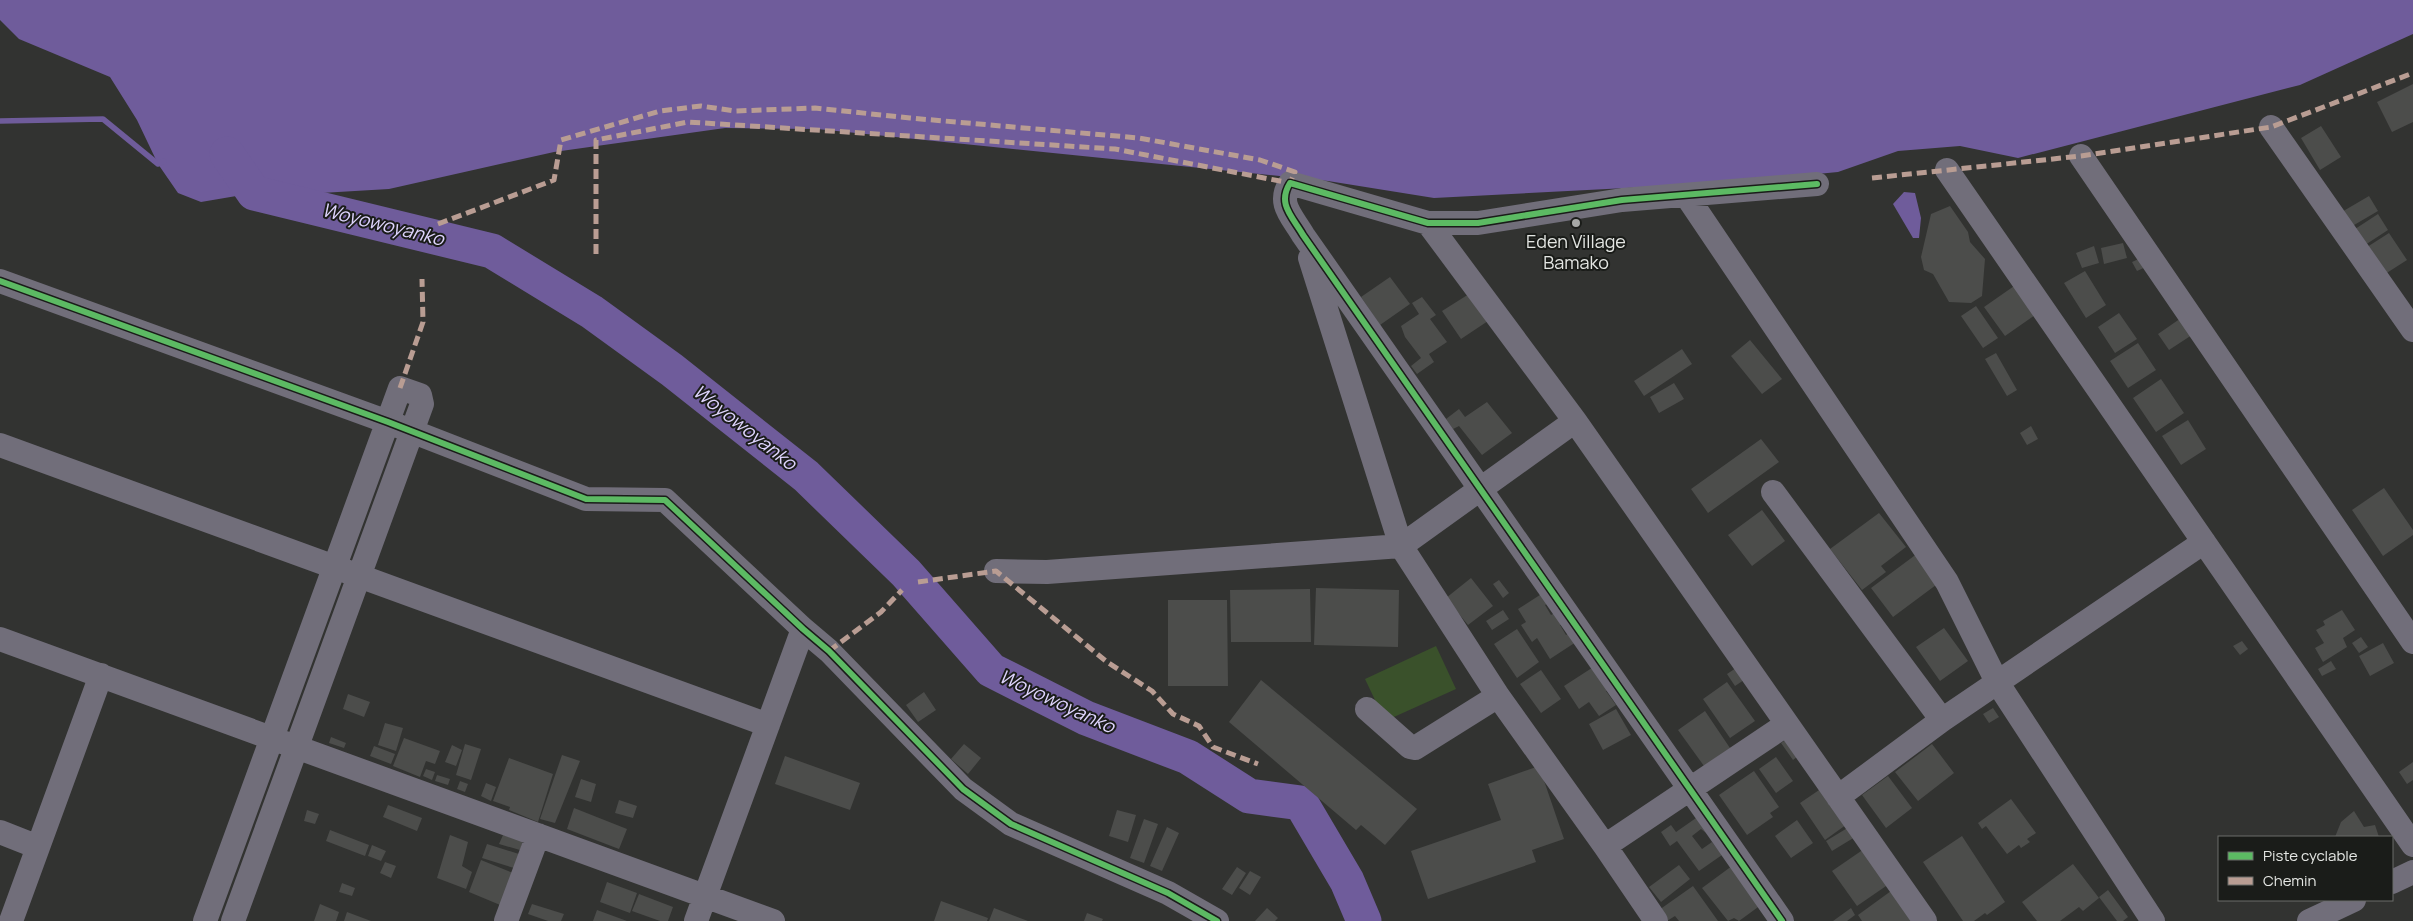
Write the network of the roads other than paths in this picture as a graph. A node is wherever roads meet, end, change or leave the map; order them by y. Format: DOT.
graph roads {
  1 [pos="2271,127"];
  2 [pos="2081,156"];
  3 [pos="1947,170"];
  4 [pos="1817,184"];
  5 [pos="1686,195"];
  6 [pos="1428,222"];
  7 [pos="1303,235"];
  8 [pos="0,281"];
  9 [pos="2413,330"];
  10 [pos="1575,421"];
  11 [pos="388,422"];
  12 [pos="411,432"];
  13 [pos="0,445"];
  14 [pos="1480,489"];
  15 [pos="1773,492"];
  16 [pos="2204,542"];
  17 [pos="1401,546"];
  18 [pos="334,567"];
  19 [pos="996,571"];
  20 [pos="359,576"];
  21 [pos="802,629"];
  22 [pos="0,638"];
  23 [pos="2413,642"];
  24 [pos="101,675"];
  25 [pos="1997,682"];
  26 [pos="1498,696"];
  27 [pos="1367,709"];
  28 [pos="1942,720"];
  29 [pos="1787,724"];
  30 [pos="768,725"];
  31 [pos="272,738"];
  32 [pos="296,747"];
  33 [pos="1690,789"];
  34 [pos="1838,797"];
  35 [pos="0,832"];
  36 [pos="538,835"];
  37 [pos="2413,845"];
  38 [pos="1605,846"];
  39 [pos="38,847"];
  40 [pos="2413,872"];
  41 [pos="2393,882"];
  42 [pos="705,896"];
  43 [pos="2352,901"];
  44 [pos="11,921"];
  45 [pos="205,921"];
  46 [pos="233,921"];
  47 [pos="506,921"];
  48 [pos="696,921"];
  49 [pos="773,921"];
  50 [pos="1217,921"];
  51 [pos="1656,921"];
  52 [pos="1782,921"];
  53 [pos="1925,921"];
  54 [pos="2154,921"];
  55 [pos="2309,921"];
  1 -- 9 [label="street"];
  2 -- 23 [label="street"];
  3 -- 16 [label="street"];
  4 -- 5 [label="street"];
  5 -- 6 [label="street"];
  5 -- 25 [label="street"];
  6 -- 7 [label="street"];
  6 -- 10 [label="street"];
  7 -- 14 [label="street"];
  7 -- 17 [label="street"];
  8 -- 11 [label="street"];
  10 -- 14 [label="street"];
  10 -- 29 [label="street"];
  11 -- 12 [label="street"];
  11 -- 12 [label="street"];
  11 -- 18 [label="street"];
  12 -- 20 [label="street"];
  12 -- 21 [label="street"];
  13 -- 18 [label="street"];
  14 -- 17 [label="street"];
  14 -- 33 [label="street"];
  15 -- 28 [label="street"];
  16 -- 25 [label="street"];
  16 -- 37 [label="street"];
  17 -- 19 [label="street"];
  17 -- 26 [label="street"];
  18 -- 20 [label="street"];
  18 -- 31 [label="street"];
  20 -- 30 [label="street"];
  20 -- 32 [label="street"];
  21 -- 30 [label="street"];
  21 -- 50 [label="street"];
  22 -- 24 [label="street"];
  24 -- 31 [label="street"];
  24 -- 39 [label="street"];
  25 -- 28 [label="street"];
  25 -- 54 [label="street"];
  26 -- 27 [label="street"];
  26 -- 38 [label="street"];
  28 -- 34 [label="street"];
  29 -- 33 [label="street"];
  29 -- 34 [label="street"];
  30 -- 42 [label="street"];
  31 -- 32 [label="street"];
  31 -- 45 [label="street"];
  32 -- 36 [label="street"];
  32 -- 46 [label="street"];
  33 -- 38 [label="street"];
  33 -- 52 [label="street"];
  34 -- 53 [label="street"];
  35 -- 39 [label="street"];
  36 -- 42 [label="street"];
  36 -- 47 [label="street"];
  38 -- 51 [label="street"];
  39 -- 44 [label="street"];
  40 -- 41 [label="street"];
  42 -- 48 [label="street"];
  42 -- 49 [label="street"];
  43 -- 55 [label="street"];
}
